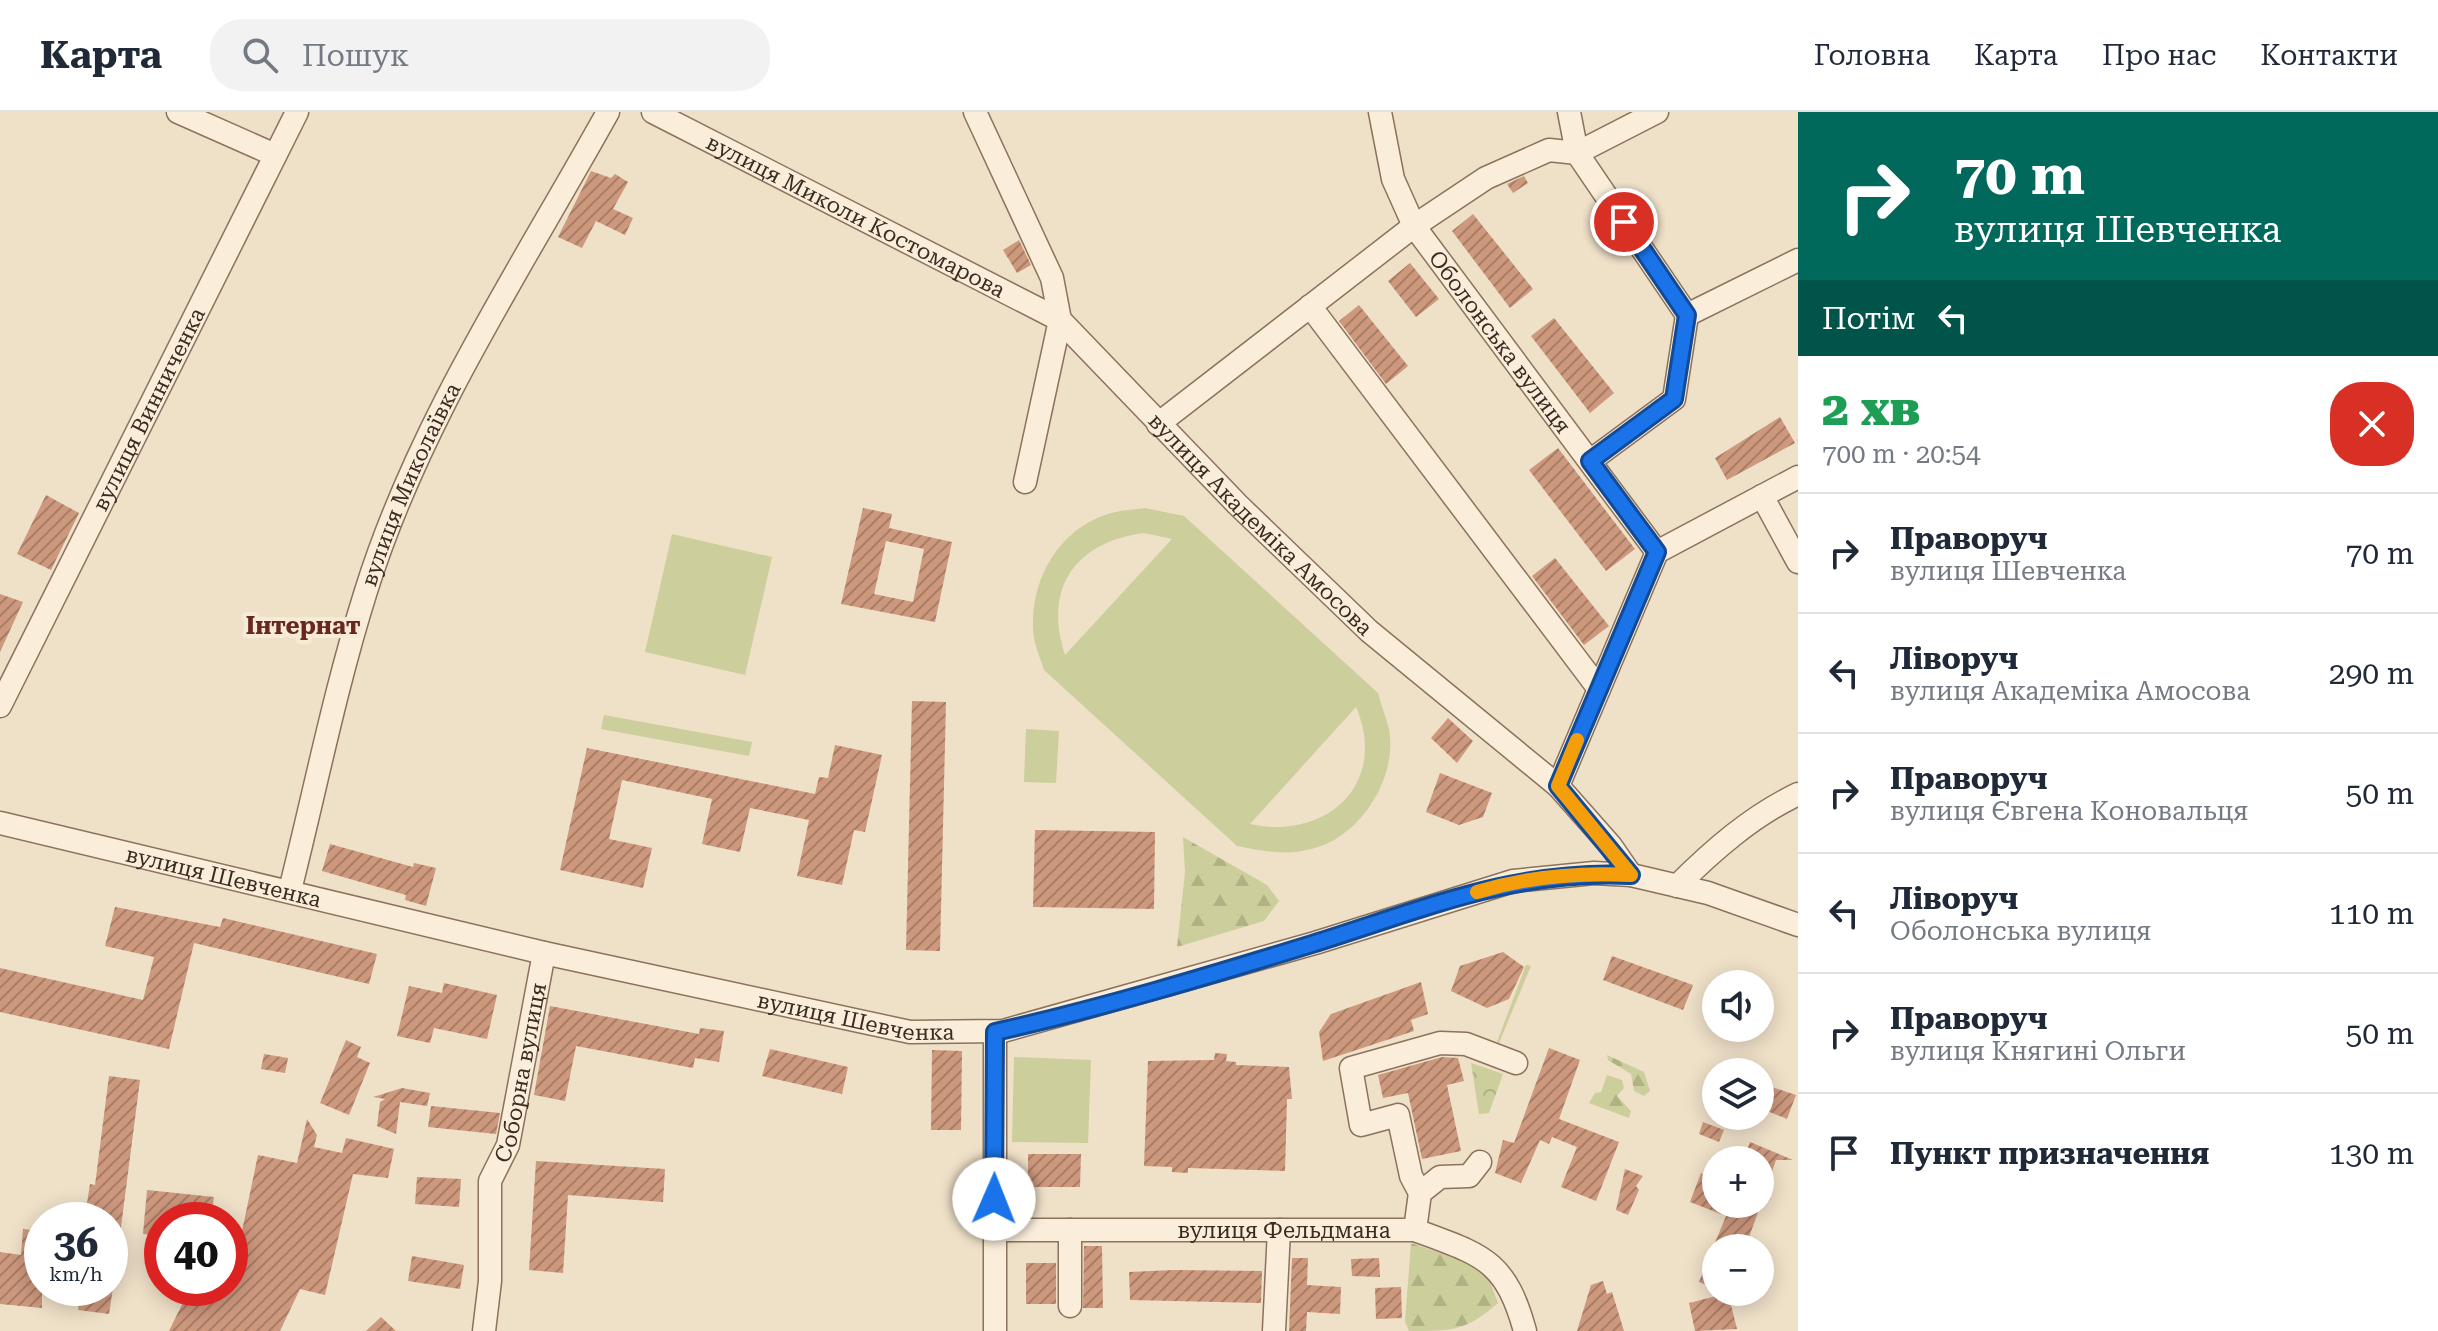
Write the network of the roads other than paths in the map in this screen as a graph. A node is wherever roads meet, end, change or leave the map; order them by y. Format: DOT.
graph roads {
  1 [pos="178,112"];
  2 [pos="297,112"];
  3 [pos="608,112"];
  4 [pos="653,112"];
  5 [pos="975,112"];
  6 [pos="1380,112"];
  7 [pos="1569,112"];
  8 [pos="1657,112"];
  9 [pos="1577,153"];
  10 [pos="275,155"];
  11 [pos="1414,226"];
  12 [pos="1798,260"];
  13 [pos="1310,306"];
  14 [pos="1687,315"];
  15 [pos="1060,320"];
  16 [pos="1158,424"];
  17 [pos="1590,461"];
  18 [pos="1798,477"];
  19 [pos="1025,482"];
  20 [pos="1762,496"];
  21 [pos="1657,552"];
  22 [pos="1798,562"];
  23 [pos="1599,689"];
  24 [pos="0,706"];
  25 [pos="1558,786"];
  26 [pos="1798,794"];
  27 [pos="0,823"];
  28 [pos="1631,875"];
  29 [pos="1677,886"];
  30 [pos="290,890"];
  31 [pos="1798,925"];
  32 [pos="544,953"];
  33 [pos="995,1032"];
  34 [pos="1516,1063"];
  35 [pos="1480,1162"];
  36 [pos="1420,1193"];
  37 [pos="994,1230"];
  38 [pos="1070,1230"];
  39 [pos="1279,1230"];
  40 [pos="1415,1230"];
  41 [pos="1070,1306"];
  42 [pos="484,1331"];
  43 [pos="995,1331"];
  44 [pos="1274,1331"];
  45 [pos="1525,1331"];
  1 -- 10 [label="street"];
  2 -- 10 [label="street, вулиця Винниченка"];
  3 -- 30 [label="street, вулиця Миколаївка"];
  4 -- 15 [label="street, вулиця Миколи Костомарова"];
  5 -- 15 [label="street"];
  6 -- 11 [label="street, Оболонська вулиця"];
  7 -- 9 [label="street"];
  8 -- 9 [label="street"];
  9 -- 11 [label="street"];
  9 -- 14 [label="street"];
  10 -- 24 [label="street, вулиця Винниченка"];
  11 -- 13 [label="street"];
  11 -- 17 [label="street, Оболонська вулиця"];
  12 -- 14 [label="street"];
  13 -- 16 [label="street"];
  13 -- 23 [label="street"];
  14 -- 17 [label="street"];
  15 -- 16 [label="street, вулиця Академіка Амосова"];
  15 -- 19 [label="street"];
  16 -- 25 [label="street, вулиця Академіка Амосова"];
  17 -- 21 [label="street, Оболонська вулиця"];
  18 -- 20 [label="street"];
  20 -- 21 [label="street"];
  20 -- 22 [label="street"];
  21 -- 23 [label="street"];
  23 -- 25 [label="street"];
  25 -- 28 [label="street, вулиця Академіка Амосова"];
  26 -- 29 [label="street"];
  27 -- 30 [label="street, вулиця Шевченка"];
  28 -- 29 [label="street, вулиця Шевченка"];
  28 -- 33 [label="street, вулиця Шевченка"];
  29 -- 31 [label="street, вулиця Шевченка"];
  30 -- 32 [label="street, вулиця Шевченка"];
  32 -- 33 [label="street, вулиця Шевченка"];
  32 -- 42 [label="street, Соборна вулиця"];
  33 -- 37 [label="street"];
  34 -- 36 [label="street"];
  35 -- 36 [label="street"];
  36 -- 40 [label="street"];
  37 -- 38 [label="street, вулиця Фельдмана"];
  37 -- 43 [label="street"];
  38 -- 39 [label="street, вулиця Фельдмана"];
  38 -- 41 [label="street"];
  39 -- 40 [label="street, вулиця Фельдмана"];
  39 -- 44 [label="street"];
  40 -- 45 [label="street, вулиця Фельдмана"];
}
